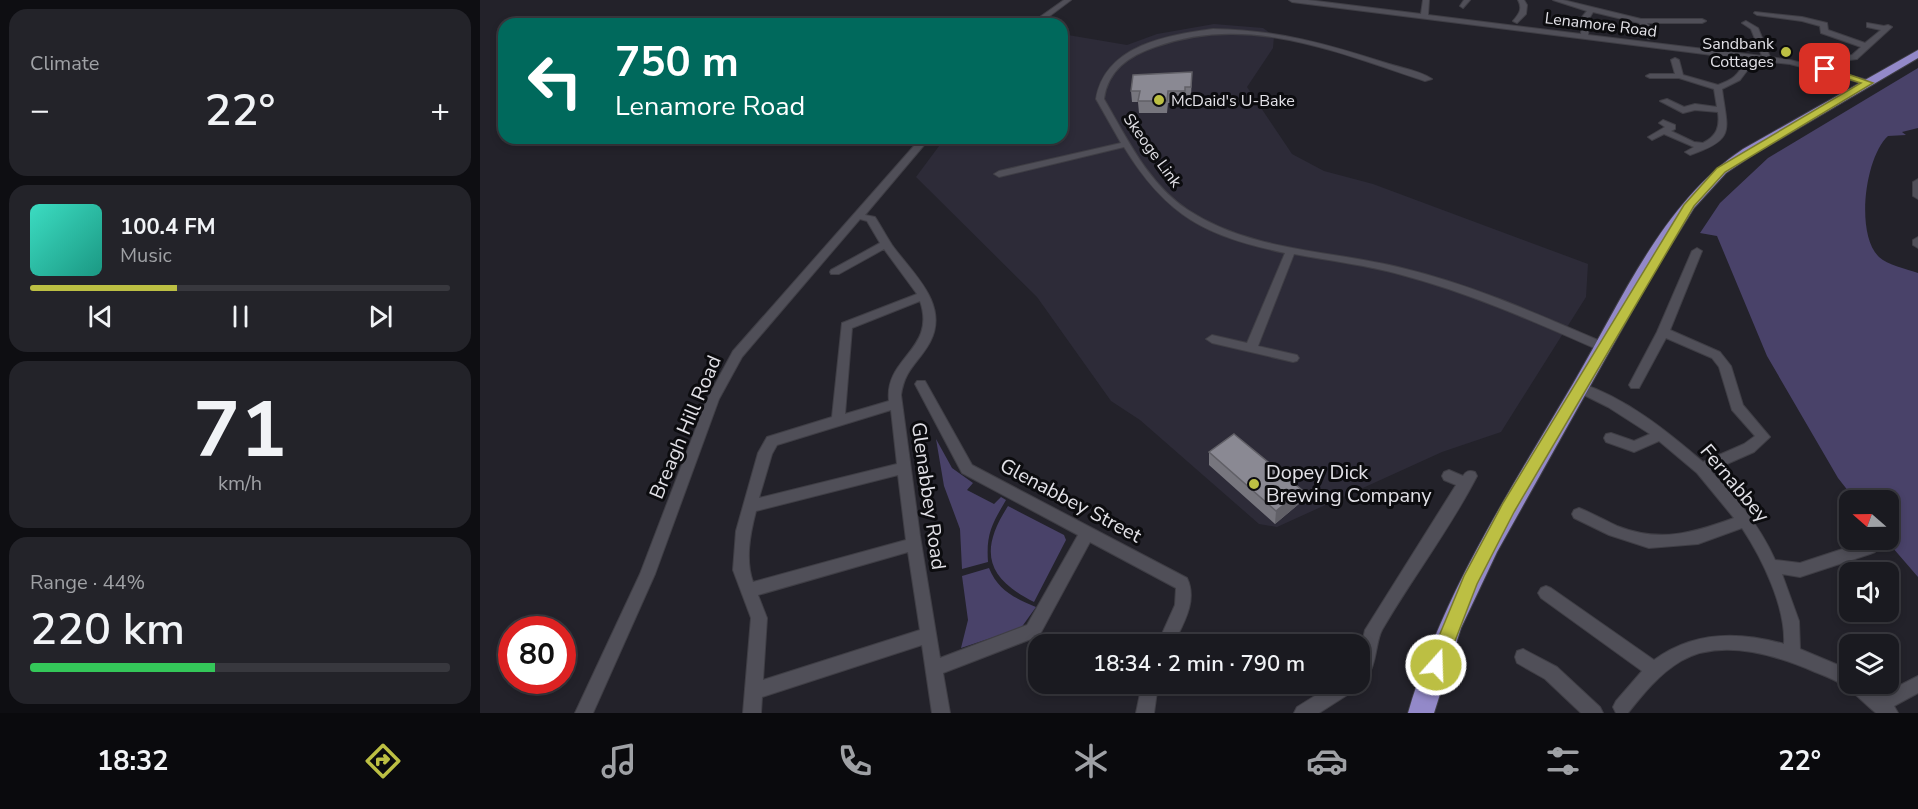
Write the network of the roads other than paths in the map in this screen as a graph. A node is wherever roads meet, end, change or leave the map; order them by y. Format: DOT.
graph roads {
  1 [pos="1068,0"];
  2 [pos="1292,0"];
  3 [pos="1426,0"];
  4 [pos="1521,0"];
  5 [pos="1556,0"];
  6 [pos="1591,10"];
  7 [pos="1758,13"];
  8 [pos="1042,18"];
  9 [pos="1424,18"];
  10 [pos="1517,21"];
  11 [pos="1641,21"];
  12 [pos="1702,21"];
  13 [pos="1746,22"];
  14 [pos="1870,25"];
  15 [pos="1584,35"];
  16 [pos="1649,37"];
  17 [pos="1867,46"];
  18 [pos="1918,53"];
  19 [pos="1738,56"];
  20 [pos="1767,59"];
  21 [pos="1675,60"];
  22 [pos="1825,69"];
  23 [pos="1650,76"];
  24 [pos="1680,76"];
  25 [pos="1428,79"];
  26 [pos="1869,83"];
  27 [pos="1718,88"];
  28 [pos="1664,101"];
  29 [pos="1722,110"];
  30 [pos="1652,137"];
  31 [pos="921,144"];
  32 [pos="1127,144"];
  33 [pos="1700,145"];
  34 [pos="1690,152"];
  35 [pos="999,174"];
  36 [pos="1918,182"];
  37 [pos="1918,196"];
  38 [pos="858,216"];
  39 [pos="1918,240"];
  40 [pos="886,244"];
  41 [pos="1918,245"];
  42 [pos="1697,251"];
  43 [pos="1290,252"];
  44 [pos="835,272"];
  45 [pos="924,296"];
  46 [pos="1663,332"];
  47 [pos="1212,339"];
  48 [pos="1603,347"];
  49 [pos="1251,348"];
  50 [pos="1293,358"];
  51 [pos="921,384"];
  52 [pos="1635,385"];
  53 [pos="1580,388"];
  54 [pos="896,404"];
  55 [pos="838,421"];
  56 [pos="1661,434"];
  57 [pos="1611,438"];
  58 [pos="904,468"];
  59 [pos="1701,469"];
  60 [pos="1449,476"];
  61 [pos="749,507"];
  62 [pos="1579,514"];
  63 [pos="1744,521"];
  64 [pos="1087,533"];
  65 [pos="914,544"];
  66 [pos="1861,550"];
  67 [pos="1773,566"];
  68 [pos="749,590"];
  69 [pos="1545,593"];
  70 [pos="1169,634"];
  71 [pos="930,635"];
  72 [pos="1370,643"];
  73 [pos="1791,652"];
  74 [pos="1523,657"];
  75 [pos="936,668"];
  76 [pos="1654,670"];
  77 [pos="1839,675"];
  78 [pos="1918,684"];
  79 [pos="755,691"];
  80 [pos="1148,694"];
  81 [pos="1333,694"];
  82 [pos="1866,694"];
  83 [pos="1622,707"];
  84 [pos="1885,709"];
  85 [pos="584,713"];
  86 [pos="752,713"];
  87 [pos="941,713"];
  88 [pos="1145,713"];
  89 [pos="1303,713"];
  90 [pos="1421,713"];
  91 [pos="1594,713"];
  1 -- 8 [label="street"];
  2 -- 9 [label="street, Lenamore Road"];
  3 -- 9 [label="street"];
  4 -- 10 [label="street"];
  5 -- 6 [label="street"];
  6 -- 11 [label="street"];
  6 -- 15 [label="street"];
  7 -- 17 [label="street"];
  9 -- 15 [label="street, Lenamore Road"];
  11 -- 12 [label="street"];
  11 -- 16 [label="street"];
  13 -- 20 [label="street"];
  14 -- 17 [label="street"];
  15 -- 19 [label="street, Lenamore Road"];
  17 -- 22 [label="street"];
  18 -- 26 [label="highway"];
  19 -- 20 [label="street, Lenamore Road"];
  19 -- 27 [label="street"];
  20 -- 22 [label="street, Lenamore Road"];
  21 -- 24 [label="street"];
  22 -- 26 [label="street, Lenamore Road"];
  23 -- 24 [label="street"];
  24 -- 27 [label="street"];
  25 -- 32 [label="street, Skeoge Link"];
  26 -- 48 [label="highway"];
  27 -- 29 [label="street"];
  28 -- 29 [label="street"];
  29 -- 33 [label="street"];
  30 -- 33 [label="street"];
  31 -- 38 [label="street, Breagh Hill Road"];
  32 -- 35 [label="street"];
  32 -- 43 [label="street, Skeoge Link"];
  33 -- 34 [label="street"];
  36 -- 37 [label="street"];
  38 -- 40 [label="street"];
  38 -- 85 [label="street, Breagh Hill Road"];
  39 -- 41 [label="street"];
  40 -- 44 [label="street"];
  40 -- 45 [label="street"];
  42 -- 46 [label="street"];
  43 -- 48 [label="street, Skeoge Link"];
  43 -- 49 [label="street"];
  45 -- 54 [label="street, Glenabbey Road"];
  45 -- 55 [label="street"];
  46 -- 52 [label="street"];
  46 -- 59 [label="street"];
  47 -- 49 [label="street"];
  48 -- 53 [label="highway"];
  49 -- 50 [label="street"];
  51 -- 64 [label="street, Glenabbey Street"];
  53 -- 56 [label="street, Fernabbey"];
  53 -- 90 [label="highway"];
  54 -- 55 [label="street"];
  54 -- 58 [label="street, Glenabbey Road"];
  55 -- 61 [label="street"];
  56 -- 57 [label="street"];
  56 -- 59 [label="street, Fernabbey"];
  58 -- 61 [label="street"];
  58 -- 65 [label="street, Glenabbey Road"];
  59 -- 63 [label="street, Fernabbey"];
  60 -- 72 [label="street"];
  61 -- 68 [label="street"];
  62 -- 63 [label="street"];
  63 -- 67 [label="street, Fernabbey"];
  64 -- 70 [label="street, Glenabbey Street"];
  64 -- 75 [label="street"];
  65 -- 68 [label="street"];
  65 -- 71 [label="street, Glenabbey Road"];
  66 -- 67 [label="street"];
  67 -- 73 [label="street, Fernabbey"];
  68 -- 79 [label="street"];
  69 -- 76 [label="street"];
  71 -- 75 [label="street, Glenabbey Road"];
  71 -- 79 [label="street"];
  73 -- 76 [label="street"];
  73 -- 77 [label="street"];
  74 -- 91 [label="street"];
  75 -- 87 [label="street, Glenabbey Road"];
  76 -- 83 [label="street"];
  78 -- 84 [label="street"];
  79 -- 86 [label="street"];
  80 -- 88 [label="street"];
  81 -- 89 [label="street"];
  82 -- 84 [label="street"];
}
